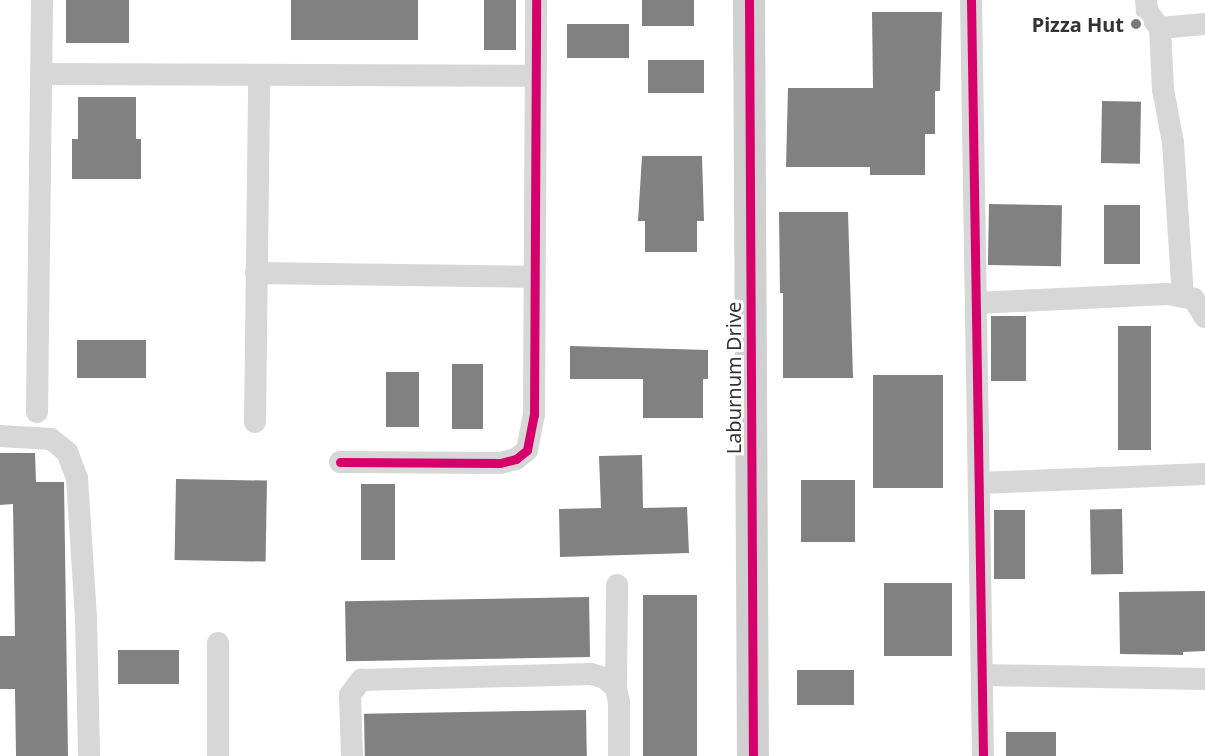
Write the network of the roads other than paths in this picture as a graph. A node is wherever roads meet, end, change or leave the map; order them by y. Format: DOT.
graph roads {
  1 [pos="42,0"];
  2 [pos="536,0"];
  3 [pos="749,0"];
  4 [pos="971,0"];
  5 [pos="1146,0"];
  6 [pos="1205,24"];
  7 [pos="1160,28"];
  8 [pos="42,74"];
  9 [pos="259,75"];
  10 [pos="535,76"];
  11 [pos="256,273"];
  12 [pos="534,277"];
  13 [pos="1183,297"];
  14 [pos="976,303"];
  15 [pos="1205,317"];
  16 [pos="37,412"];
  17 [pos="255,422"];
  18 [pos="0,436"];
  19 [pos="340,462"];
  20 [pos="1205,474"];
  21 [pos="979,483"];
  22 [pos="617,585"];
  23 [pos="218,643"];
  24 [pos="982,675"];
  25 [pos="1205,679"];
  26 [pos="616,688"];
  27 [pos="90,756"];
  28 [pos="218,756"];
  29 [pos="352,756"];
  30 [pos="619,756"];
  31 [pos="753,756"];
  32 [pos="983,756"];
  1 -- 8 [label="street"];
  2 -- 10 [label="street"];
  3 -- 31 [label="street, Laburnum Drive"];
  4 -- 14 [label="street"];
  5 -- 7 [label="street"];
  6 -- 7 [label="street"];
  7 -- 13 [label="street"];
  8 -- 9 [label="street"];
  8 -- 16 [label="street"];
  9 -- 10 [label="street"];
  9 -- 11 [label="street"];
  10 -- 12 [label="street"];
  11 -- 12 [label="street"];
  11 -- 17 [label="street"];
  12 -- 19 [label="street"];
  13 -- 14 [label="street"];
  13 -- 15 [label="street"];
  14 -- 21 [label="street"];
  18 -- 27 [label="street"];
  20 -- 21 [label="street"];
  21 -- 24 [label="street"];
  22 -- 26 [label="street"];
  23 -- 28 [label="street"];
  24 -- 25 [label="street"];
  24 -- 32 [label="street"];
  26 -- 29 [label="street"];
  26 -- 30 [label="street"];
}
